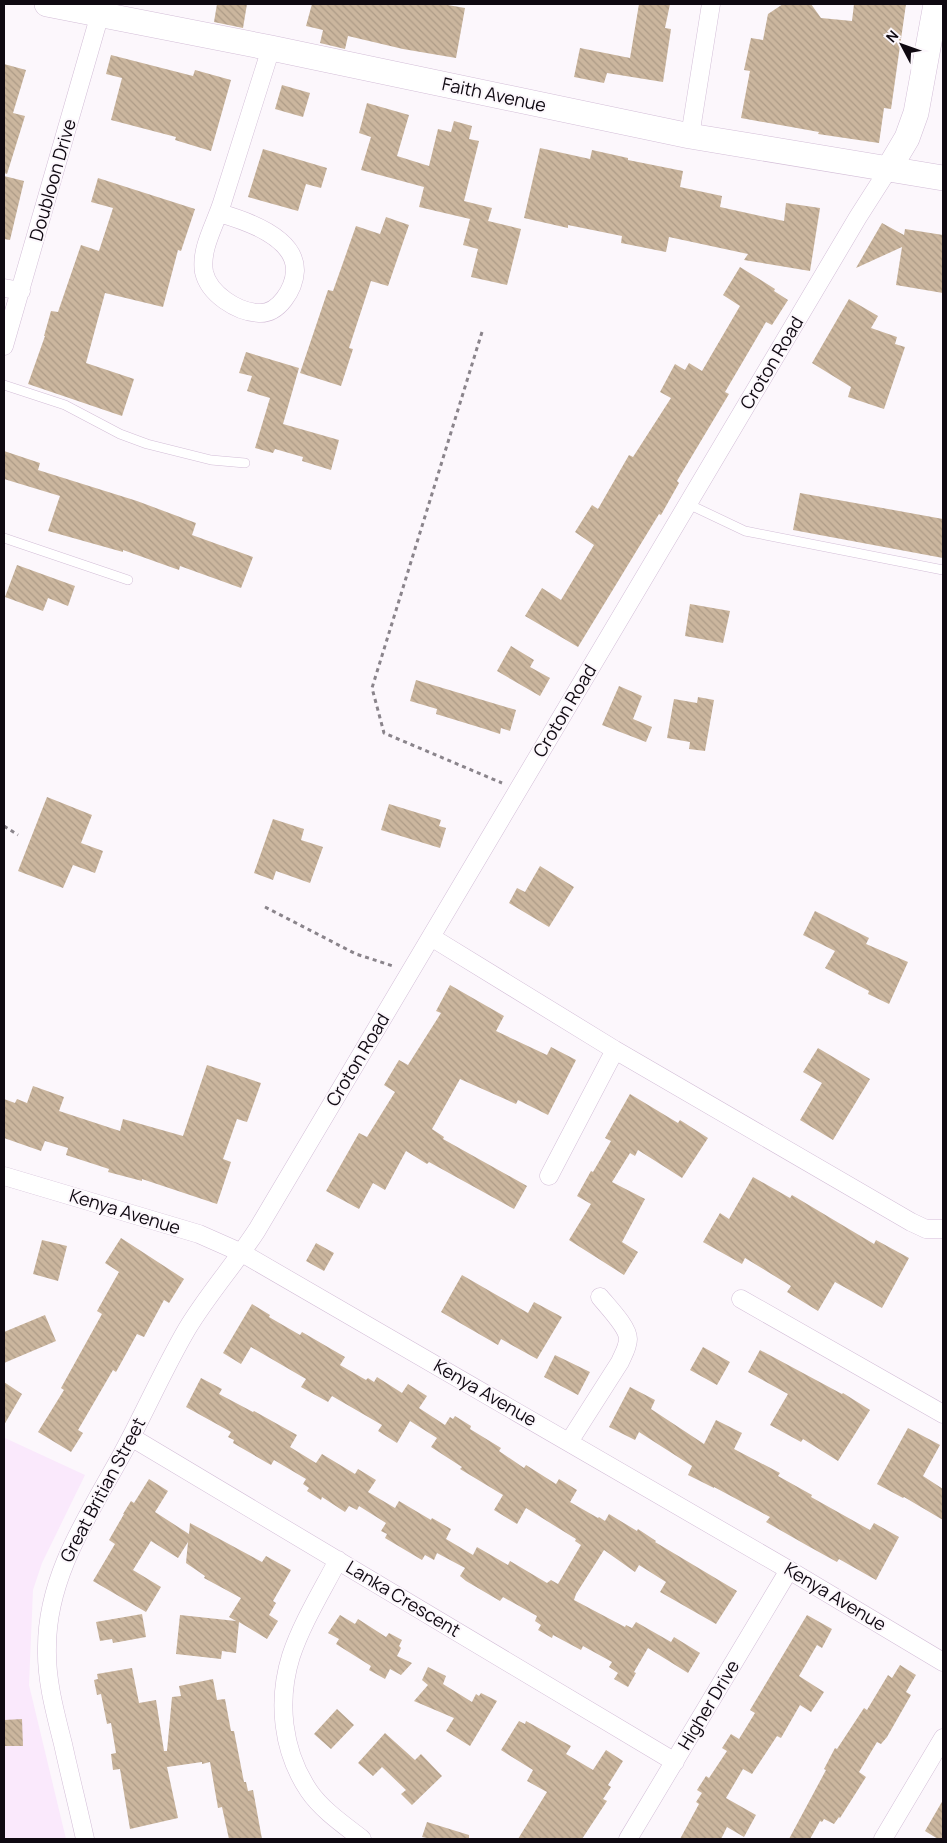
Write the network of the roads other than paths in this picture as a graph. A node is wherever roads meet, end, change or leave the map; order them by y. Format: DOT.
graph roads {
  1 [pos="47,4"];
  2 [pos="711,4"];
  3 [pos="936,4"];
  4 [pos="100,14"];
  5 [pos="271,48"];
  6 [pos="690,136"];
  7 [pos="888,170"];
  8 [pos="943,178"];
  9 [pos="219,213"];
  10 [pos="12,290"];
  11 [pos="4,346"];
  12 [pos="4,385"];
  13 [pos="244,463"];
  14 [pos="688,504"];
  15 [pos="4,538"];
  16 [pos="943,570"];
  17 [pos="128,580"];
  18 [pos="431,938"];
  19 [pos="615,1050"];
  20 [pos="4,1176"];
  21 [pos="549,1176"];
  22 [pos="943,1228"];
  23 [pos="242,1253"];
  24 [pos="600,1297"];
  25 [pos="741,1299"];
  26 [pos="943,1414"];
  27 [pos="131,1436"];
  28 [pos="569,1442"];
  29 [pos="338,1560"];
  30 [pos="789,1570"];
  31 [pos="943,1662"];
  32 [pos="943,1738"];
  33 [pos="675,1762"];
  34 [pos="85,1839"];
  35 [pos="362,1839"];
  36 [pos="628,1839"];
  37 [pos="883,1839"];
  1 -- 4 [label="street, Faith Avenue"];
  2 -- 6 [label="street"];
  3 -- 7 [label="street"];
  4 -- 5 [label="street, Faith Avenue"];
  4 -- 10 [label="street, Doubloon Drive"];
  5 -- 6 [label="street, Faith Avenue"];
  5 -- 9 [label="street"];
  6 -- 7 [label="street, Faith Avenue"];
  7 -- 8 [label="street, Faith Avenue"];
  7 -- 14 [label="street, Croton Road"];
  9 -- 9 [label="street"];
  10 -- 11 [label="street, Doubloon Drive"];
  12 -- 13 [label="lane"];
  14 -- 16 [label="lane"];
  14 -- 18 [label="street, Croton Road"];
  15 -- 17 [label="lane"];
  18 -- 19 [label="street"];
  18 -- 23 [label="street, Croton Road"];
  19 -- 21 [label="street"];
  19 -- 22 [label="street"];
  20 -- 23 [label="street, Kenya Avenue"];
  23 -- 27 [label="street, Great Britian Street"];
  23 -- 28 [label="street, Kenya Avenue"];
  24 -- 28 [label="street"];
  25 -- 26 [label="street"];
  27 -- 29 [label="street, Lanka Crescent"];
  27 -- 34 [label="street, Great Britian Street"];
  28 -- 30 [label="street, Kenya Avenue"];
  29 -- 33 [label="street, Lanka Crescent"];
  29 -- 35 [label="street"];
  30 -- 31 [label="street, Kenya Avenue"];
  30 -- 33 [label="street, Higher Drive"];
  32 -- 37 [label="street"];
  33 -- 36 [label="street, Higher Drive"];
}
